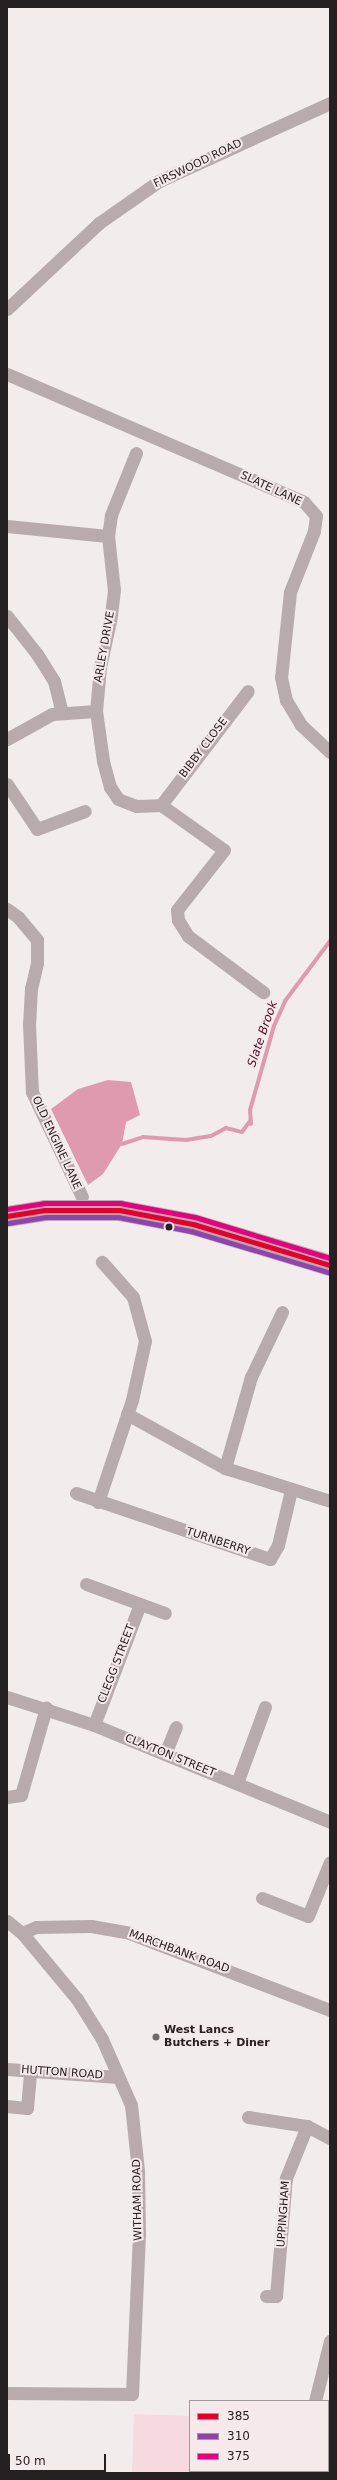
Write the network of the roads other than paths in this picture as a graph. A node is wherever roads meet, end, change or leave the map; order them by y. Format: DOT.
graph roads {
  1 [pos="330,103"];
  2 [pos="7,309"];
  3 [pos="7,374"];
  4 [pos="136,453"];
  5 [pos="7,526"];
  6 [pos="108,536"];
  7 [pos="7,616"];
  8 [pos="248,691"];
  9 [pos="96,711"];
  10 [pos="62,714"];
  11 [pos="7,739"];
  12 [pos="330,752"];
  13 [pos="7,784"];
  14 [pos="161,805"];
  15 [pos="85,811"];
  16 [pos="7,909"];
  17 [pos="263,992"];
  18 [pos="82,1197"];
  19 [pos="7,1216"];
  20 [pos="102,1262"];
  21 [pos="330,1265"];
  22 [pos="282,1312"];
  23 [pos="127,1414"];
  24 [pos="225,1468"];
  25 [pos="291,1490"];
  26 [pos="76,1493"];
  27 [pos="330,1501"];
  28 [pos="98,1502"];
  29 [pos="86,1584"];
  30 [pos="140,1604"];
  31 [pos="165,1613"];
  32 [pos="7,1697"];
  33 [pos="265,1707"];
  34 [pos="46,1708"];
  35 [pos="94,1725"];
  36 [pos="176,1727"];
  37 [pos="165,1754"];
  38 [pos="237,1783"];
  39 [pos="7,1797"];
  40 [pos="330,1822"];
  41 [pos="330,1862"];
  42 [pos="262,1898"];
  43 [pos="7,1921"];
  44 [pos="22,1933"];
  45 [pos="330,2010"];
  46 [pos="7,2069"];
  47 [pos="30,2070"];
  48 [pos="118,2077"];
  49 [pos="7,2106"];
  50 [pos="248,2117"];
  51 [pos="307,2126"];
  52 [pos="330,2138"];
  53 [pos="266,2296"];
  54 [pos="330,2342"];
  55 [pos="327,2364"];
  56 [pos="7,2393"];
  57 [pos="315,2400"];
  1 -- 2 [label="street, FIRSWOOD ROAD"];
  3 -- 12 [label="street, SLATE LANE"];
  4 -- 6 [label="street, ARLEY DRIVE"];
  5 -- 6 [label="street"];
  6 -- 9 [label="street, ARLEY DRIVE"];
  7 -- 10 [label="street"];
  8 -- 14 [label="street, BIBBY CLOSE"];
  9 -- 10 [label="street"];
  9 -- 14 [label="street, ARLEY DRIVE"];
  10 -- 11 [label="street"];
  13 -- 15 [label="street"];
  14 -- 17 [label="street"];
  16 -- 18 [label="street, OLD ENGINE LANE"];
  19 -- 21 [label="main road"];
  20 -- 23 [label="street"];
  22 -- 24 [label="street"];
  23 -- 24 [label="street"];
  23 -- 28 [label="street"];
  24 -- 25 [label="street"];
  25 -- 27 [label="street"];
  25 -- 28 [label="street, TURNBERRY"];
  26 -- 28 [label="street, TURNBERRY"];
  29 -- 30 [label="street"];
  30 -- 31 [label="street"];
  30 -- 35 [label="street, CLEGG STREET"];
  32 -- 34 [label="street, CLAYTON STREET"];
  33 -- 38 [label="street"];
  34 -- 35 [label="street, CLAYTON STREET"];
  34 -- 39 [label="street"];
  35 -- 37 [label="street, CLAYTON STREET"];
  36 -- 37 [label="street"];
  37 -- 38 [label="street, CLAYTON STREET"];
  38 -- 40 [label="street, CLAYTON STREET"];
  41 -- 42 [label="street"];
  43 -- 44 [label="street, WITHAM ROAD"];
  44 -- 45 [label="street, MARCHBANK ROAD"];
  44 -- 48 [label="street, WITHAM ROAD"];
  46 -- 47 [label="street, HUTTON ROAD"];
  47 -- 48 [label="street, HUTTON ROAD"];
  47 -- 49 [label="street"];
  48 -- 56 [label="street, WITHAM ROAD"];
  50 -- 51 [label="street"];
  51 -- 52 [label="street"];
  51 -- 53 [label="street, UPPINGHAM"];
  54 -- 55 [label="street"];
  55 -- 57 [label="street"];
}
